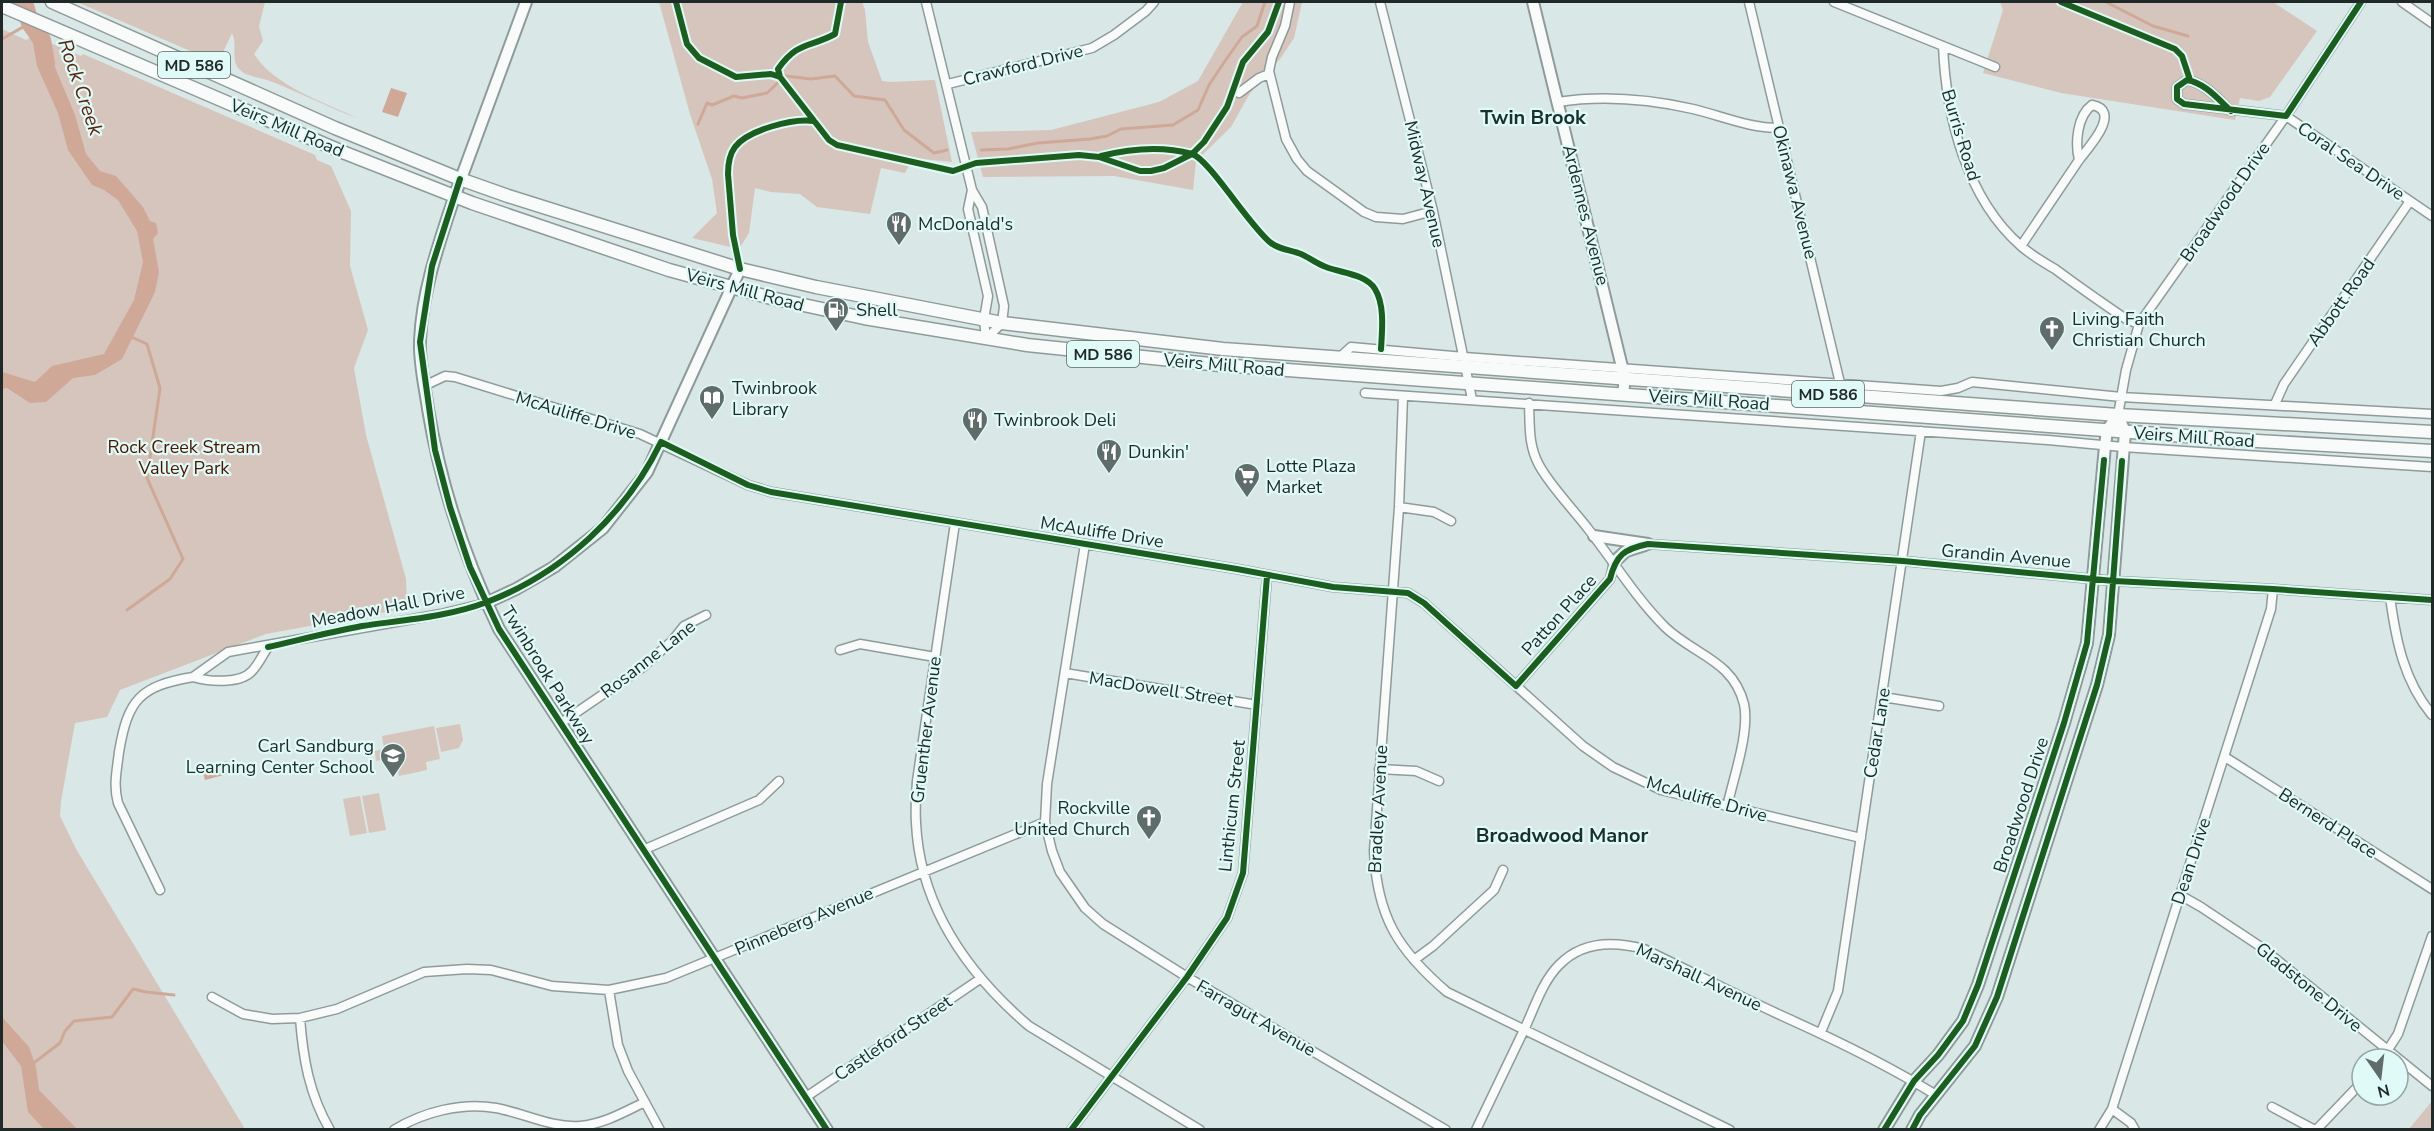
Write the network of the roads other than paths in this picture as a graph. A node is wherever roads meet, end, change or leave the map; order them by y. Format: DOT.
graph roads {
  1 [pos="52,2"];
  2 [pos="526,2"];
  3 [pos="927,2"];
  4 [pos="1154,2"];
  5 [pos="1290,2"];
  6 [pos="1380,2"];
  7 [pos="1533,2"];
  8 [pos="1749,2"];
  9 [pos="1834,2"];
  10 [pos="2361,2"];
  11 [pos="2402,2"];
  12 [pos="2,6"];
  13 [pos="2433,23"];
  14 [pos="1943,46"];
  15 [pos="1995,67"];
  16 [pos="1269,75"];
  17 [pos="948,84"];
  18 [pos="1239,93"];
  19 [pos="1558,102"];
  20 [pos="2231,111"];
  21 [pos="2286,116"];
  22 [pos="1779,128"];
  23 [pos="2079,160"];
  24 [pos="460,179"];
  25 [pos="972,190"];
  26 [pos="455,195"];
  27 [pos="2410,201"];
  28 [pos="1433,211"];
  29 [pos="2433,216"];
  30 [pos="977,246"];
  31 [pos="2021,246"];
  32 [pos="992,251"];
  33 [pos="740,269"];
  34 [pos="732,287"];
  35 [pos="984,319"];
  36 [pos="1002,323"];
  37 [pos="2139,324"];
  38 [pos="986,339"];
  39 [pos="1223,349"];
  40 [pos="1465,362"];
  41 [pos="1220,365"];
  42 [pos="1624,373"];
  43 [pos="1470,383"];
  44 [pos="1840,383"];
  45 [pos="424,386"];
  46 [pos="1365,393"];
  47 [pos="1623,394"];
  48 [pos="1403,396"];
  49 [pos="2121,397"];
  50 [pos="1472,399"];
  51 [pos="1529,403"];
  52 [pos="2275,404"];
  53 [pos="2433,414"];
  54 [pos="2118,415"];
  55 [pos="2108,430"];
  56 [pos="1921,432"];
  57 [pos="2125,432"];
  58 [pos="2433,432"];
  59 [pos="661,442"];
  60 [pos="2104,446"];
  61 [pos="2123,447"];
  62 [pos="2433,451"];
  63 [pos="2433,467"];
  64 [pos="1399,507"];
  65 [pos="1451,521"];
  66 [pos="956,523"];
  67 [pos="1594,536"];
  68 [pos="1085,544"];
  69 [pos="1648,544"];
  70 [pos="1903,561"];
  71 [pos="1614,562"];
  72 [pos="1267,576"];
  73 [pos="2094,579"];
  74 [pos="2114,581"];
  75 [pos="2273,589"];
  76 [pos="1393,590"];
  77 [pos="2390,597"];
  78 [pos="2433,600"];
  79 [pos="486,603"];
  80 [pos="706,615"];
  81 [pos="268,646"];
  82 [pos="840,650"];
  83 [pos="935,657"];
  84 [pos="1065,674"];
  85 [pos="193,677"];
  86 [pos="1516,686"];
  87 [pos="1883,697"];
  88 [pos="1257,705"];
  89 [pos="1939,706"];
  90 [pos="2433,716"];
  91 [pos="561,723"];
  92 [pos="2225,757"];
  93 [pos="1379,769"];
  94 [pos="779,781"];
  95 [pos="1439,781"];
  96 [pos="1727,807"];
  97 [pos="1044,822"];
  98 [pos="1861,838"];
  99 [pos="643,850"];
  100 [pos="1503,870"];
  101 [pos="924,871"];
  102 [pos="160,890"];
  103 [pos="2433,890"];
  104 [pos="2180,896"];
  105 [pos="2433,936"];
  106 [pos="714,959"];
  107 [pos="1414,960"];
  108 [pos="1187,977"];
  109 [pos="980,979"];
  110 [pos="609,990"];
  111 [pos="212,997"];
  112 [pos="300,1018"];
  113 [pos="1524,1030"];
  114 [pos="1821,1032"];
  115 [pos="2384,1047"];
  116 [pos="2390,1047"];
  117 [pos="2410,1068"];
  118 [pos="1111,1077"];
  119 [pos="1914,1081"];
  120 [pos="2433,1086"];
  121 [pos="1936,1095"];
  122 [pos="2350,1095"];
  123 [pos="806,1096"];
  124 [pos="645,1102"];
  125 [pos="2272,1107"];
  126 [pos="2112,1109"];
  127 [pos="330,1130"];
  128 [pos="394,1130"];
  129 [pos="660,1130"];
  130 [pos="827,1130"];
  131 [pos="1071,1130"];
  132 [pos="1200,1130"];
  133 [pos="1446,1130"];
  134 [pos="1476,1130"];
  135 [pos="1730,1130"];
  136 [pos="1884,1130"];
  137 [pos="1912,1130"];
  138 [pos="2099,1130"];
  139 [pos="2135,1130"];
  140 [pos="2316,1130"];
  1 -- 24 [label="main road, Veirs Mill Road / MD 586"];
  2 -- 24 [label="street, Twinbrook Parkway"];
  3 -- 17 [label="street"];
  4 -- 17 [label="street, Crawford Drive"];
  5 -- 16 [label="street"];
  6 -- 28 [label="street, Midway Avenue"];
  7 -- 19 [label="street, Ardennes Avenue"];
  8 -- 22 [label="street, Okinawa Avenue"];
  9 -- 14 [label="street"];
  10 -- 21 [label="street, Broadwood Drive"];
  11 -- 13 [label="street"];
  12 -- 26 [label="main road, Veirs Mill Road / MD 586"];
  14 -- 15 [label="street"];
  14 -- 31 [label="street, Burris Road"];
  16 -- 18 [label="street"];
  16 -- 28 [label="street"];
  17 -- 25 [label="street"];
  19 -- 22 [label="street"];
  19 -- 42 [label="street, Ardennes Avenue"];
  20 -- 20 [label="street, Coral Sea Drive"];
  20 -- 21 [label="street, Coral Sea Drive"];
  21 -- 27 [label="street, Coral Sea Drive"];
  21 -- 37 [label="street, Broadwood Drive"];
  22 -- 44 [label="street, Okinawa Avenue"];
  23 -- 23 [label="street"];
  23 -- 31 [label="street"];
  24 -- 26 [label="street, Twinbrook Parkway"];
  24 -- 33 [label="main road, Veirs Mill Road / MD 586"];
  25 -- 30 [label="street"];
  25 -- 32 [label="street"];
  26 -- 34 [label="main road, Veirs Mill Road / MD 586"];
  26 -- 45 [label="street, Twinbrook Parkway"];
  27 -- 29 [label="street, Coral Sea Drive"];
  27 -- 52 [label="street, Abbott Road"];
  28 -- 40 [label="street, Midway Avenue"];
  30 -- 32 [label="street"];
  30 -- 35 [label="street"];
  31 -- 37 [label="street, Burris Road"];
  32 -- 36 [label="street"];
  33 -- 34 [label="street, Meadow Hall Drive"];
  33 -- 35 [label="main road, Veirs Mill Road / MD 586"];
  34 -- 38 [label="main road, Veirs Mill Road / MD 586"];
  34 -- 59 [label="street, Meadow Hall Drive"];
  35 -- 36 [label="main road, Veirs Mill Road / MD 586"];
  35 -- 38 [label="street"];
  36 -- 38 [label="street"];
  36 -- 39 [label="main road, Veirs Mill Road / MD 586"];
  37 -- 49 [label="street, Broadwood Drive"];
  38 -- 41 [label="main road, Veirs Mill Road / MD 586"];
  39 -- 40 [label="main road, Veirs Mill Road / MD 586"];
  39 -- 41 [label="main road"];
  40 -- 42 [label="main road, Veirs Mill Road / MD 586"];
  40 -- 43 [label="street, Midway Avenue"];
  41 -- 43 [label="main road, Veirs Mill Road / MD 586"];
  42 -- 44 [label="street, Veirs Mill Road"];
  42 -- 47 [label="street, Ardennes Avenue"];
  42 -- 54 [label="main road, Veirs Mill Road / MD 586"];
  43 -- 47 [label="main road, Veirs Mill Road / MD 586"];
  43 -- 50 [label="street, Midway Avenue"];
  44 -- 49 [label="street, Veirs Mill Road"];
  45 -- 59 [label="street, McAuliffe Drive"];
  45 -- 79 [label="street, Twinbrook Parkway"];
  46 -- 48 [label="street, Veirs Mill Road"];
  47 -- 55 [label="main road, Veirs Mill Road / MD 586"];
  48 -- 50 [label="street, Veirs Mill Road"];
  48 -- 64 [label="street, Bradley Avenue"];
  49 -- 52 [label="street, Veirs Mill Road"];
  49 -- 54 [label="street, Broadwood Drive"];
  50 -- 51 [label="street, Veirs Mill Road"];
  51 -- 56 [label="street, Veirs Mill Road"];
  51 -- 67 [label="street"];
  52 -- 53 [label="street, Veirs Mill Road"];
  54 -- 55 [label="street, Broadwood Drive"];
  54 -- 57 [label="street, Broadwood Drive"];
  54 -- 58 [label="main road, Veirs Mill Road / MD 586"];
  55 -- 57 [label="main road, Veirs Mill Road / MD 586"];
  55 -- 60 [label="street, Broadwood Drive"];
  56 -- 60 [label="street, Veirs Mill Road"];
  56 -- 70 [label="street, Cedar Lane"];
  57 -- 61 [label="street, Broadwood Drive"];
  57 -- 62 [label="main road, Veirs Mill Road / MD 586"];
  59 -- 66 [label="street, McAuliffe Drive"];
  59 -- 79 [label="street, Meadow Hall Drive"];
  60 -- 61 [label="street, Veirs Mill Road"];
  60 -- 73 [label="street, Broadwood Drive"];
  61 -- 63 [label="street, Veirs Mill Road"];
  61 -- 74 [label="street, Broadwood Drive"];
  64 -- 65 [label="street"];
  64 -- 76 [label="street, Bradley Avenue"];
  66 -- 68 [label="street, McAuliffe Drive"];
  66 -- 83 [label="street, Gruenther Avenue"];
  67 -- 69 [label="street"];
  67 -- 71 [label="street"];
  68 -- 72 [label="street, McAuliffe Drive"];
  68 -- 84 [label="street, Farragut Avenue"];
  69 -- 70 [label="street, Grandin Avenue"];
  69 -- 71 [label="street, Patton Place"];
  70 -- 73 [label="street, Grandin Avenue"];
  70 -- 87 [label="street, Cedar Lane"];
  71 -- 86 [label="street, Patton Place"];
  71 -- 96 [label="street"];
  72 -- 76 [label="street, McAuliffe Drive"];
  72 -- 88 [label="street, Linthicum Street"];
  73 -- 74 [label="street, Grandin Avenue"];
  73 -- 119 [label="street, Broadwood Drive"];
  74 -- 75 [label="street, Grandin Avenue"];
  74 -- 121 [label="street, Broadwood Drive"];
  75 -- 77 [label="street, Grandin Avenue"];
  75 -- 92 [label="street, Dean Drive"];
  76 -- 86 [label="street, McAuliffe Drive"];
  76 -- 93 [label="street, Bradley Avenue"];
  77 -- 78 [label="street, Grandin Avenue"];
  77 -- 90 [label="street"];
  79 -- 81 [label="street, Meadow Hall Drive"];
  79 -- 91 [label="street, Twinbrook Parkway"];
  80 -- 91 [label="street, Rosanne Lane"];
  81 -- 85 [label="street, Meadow Hall Drive"];
  81 -- 85 [label="street, Meadow Hall Drive"];
  82 -- 83 [label="street"];
  83 -- 101 [label="street, Gruenther Avenue"];
  84 -- 88 [label="street, MacDowell Street"];
  84 -- 97 [label="street, Farragut Avenue"];
  85 -- 102 [label="street, Meadow Hall Drive"];
  86 -- 96 [label="street, McAuliffe Drive"];
  87 -- 89 [label="street"];
  87 -- 98 [label="street, Cedar Lane"];
  88 -- 108 [label="street, Linthicum Street"];
  91 -- 99 [label="street, Twinbrook Parkway"];
  92 -- 103 [label="street, Bernerd Place"];
  92 -- 104 [label="street, Dean Drive"];
  93 -- 95 [label="street"];
  93 -- 107 [label="street, Bradley Avenue"];
  94 -- 99 [label="street"];
  96 -- 98 [label="street, McAuliffe Drive"];
  97 -- 101 [label="street, Pinneberg Avenue"];
  97 -- 108 [label="street, Farragut Avenue"];
  98 -- 114 [label="street, Cedar Lane"];
  99 -- 106 [label="street, Twinbrook Parkway"];
  100 -- 107 [label="street"];
  101 -- 106 [label="street, Pinneberg Avenue"];
  101 -- 109 [label="street, Gruenther Avenue"];
  104 -- 115 [label="street, Gladstone Drive"];
  104 -- 126 [label="street, Dean Drive"];
  105 -- 116 [label="street"];
  106 -- 110 [label="street, Pinneberg Avenue"];
  106 -- 123 [label="street, Twinbrook Parkway"];
  107 -- 113 [label="street, Bradley Avenue"];
  108 -- 118 [label="street, Linthicum Street"];
  108 -- 133 [label="street, Farragut Avenue"];
  109 -- 118 [label="street, Gruenther Avenue"];
  109 -- 123 [label="street, Castleford Street"];
  110 -- 112 [label="street, Pinneberg Avenue"];
  110 -- 124 [label="street"];
  111 -- 112 [label="street, Pinneberg Avenue"];
  112 -- 127 [label="street"];
  113 -- 114 [label="street, Marshall Avenue"];
  113 -- 134 [label="street, Marshall Avenue"];
  113 -- 135 [label="street, Bradley Avenue"];
  114 -- 119 [label="street, Marshall Avenue"];
  117 -- 120 [label="street, Gladstone Drive"];
  118 -- 131 [label="street, Linthicum Street"];
  118 -- 132 [label="street, Gruenther Avenue"];
  119 -- 121 [label="street, Marshall Avenue"];
  119 -- 136 [label="street, Broadwood Drive"];
  121 -- 137 [label="street, Broadwood Drive"];
  122 -- 140 [label="street"];
  123 -- 130 [label="street, Twinbrook Parkway"];
  124 -- 128 [label="street"];
  124 -- 129 [label="street"];
  125 -- 140 [label="street"];
  126 -- 138 [label="street, Dean Drive"];
  126 -- 139 [label="street"];
}
